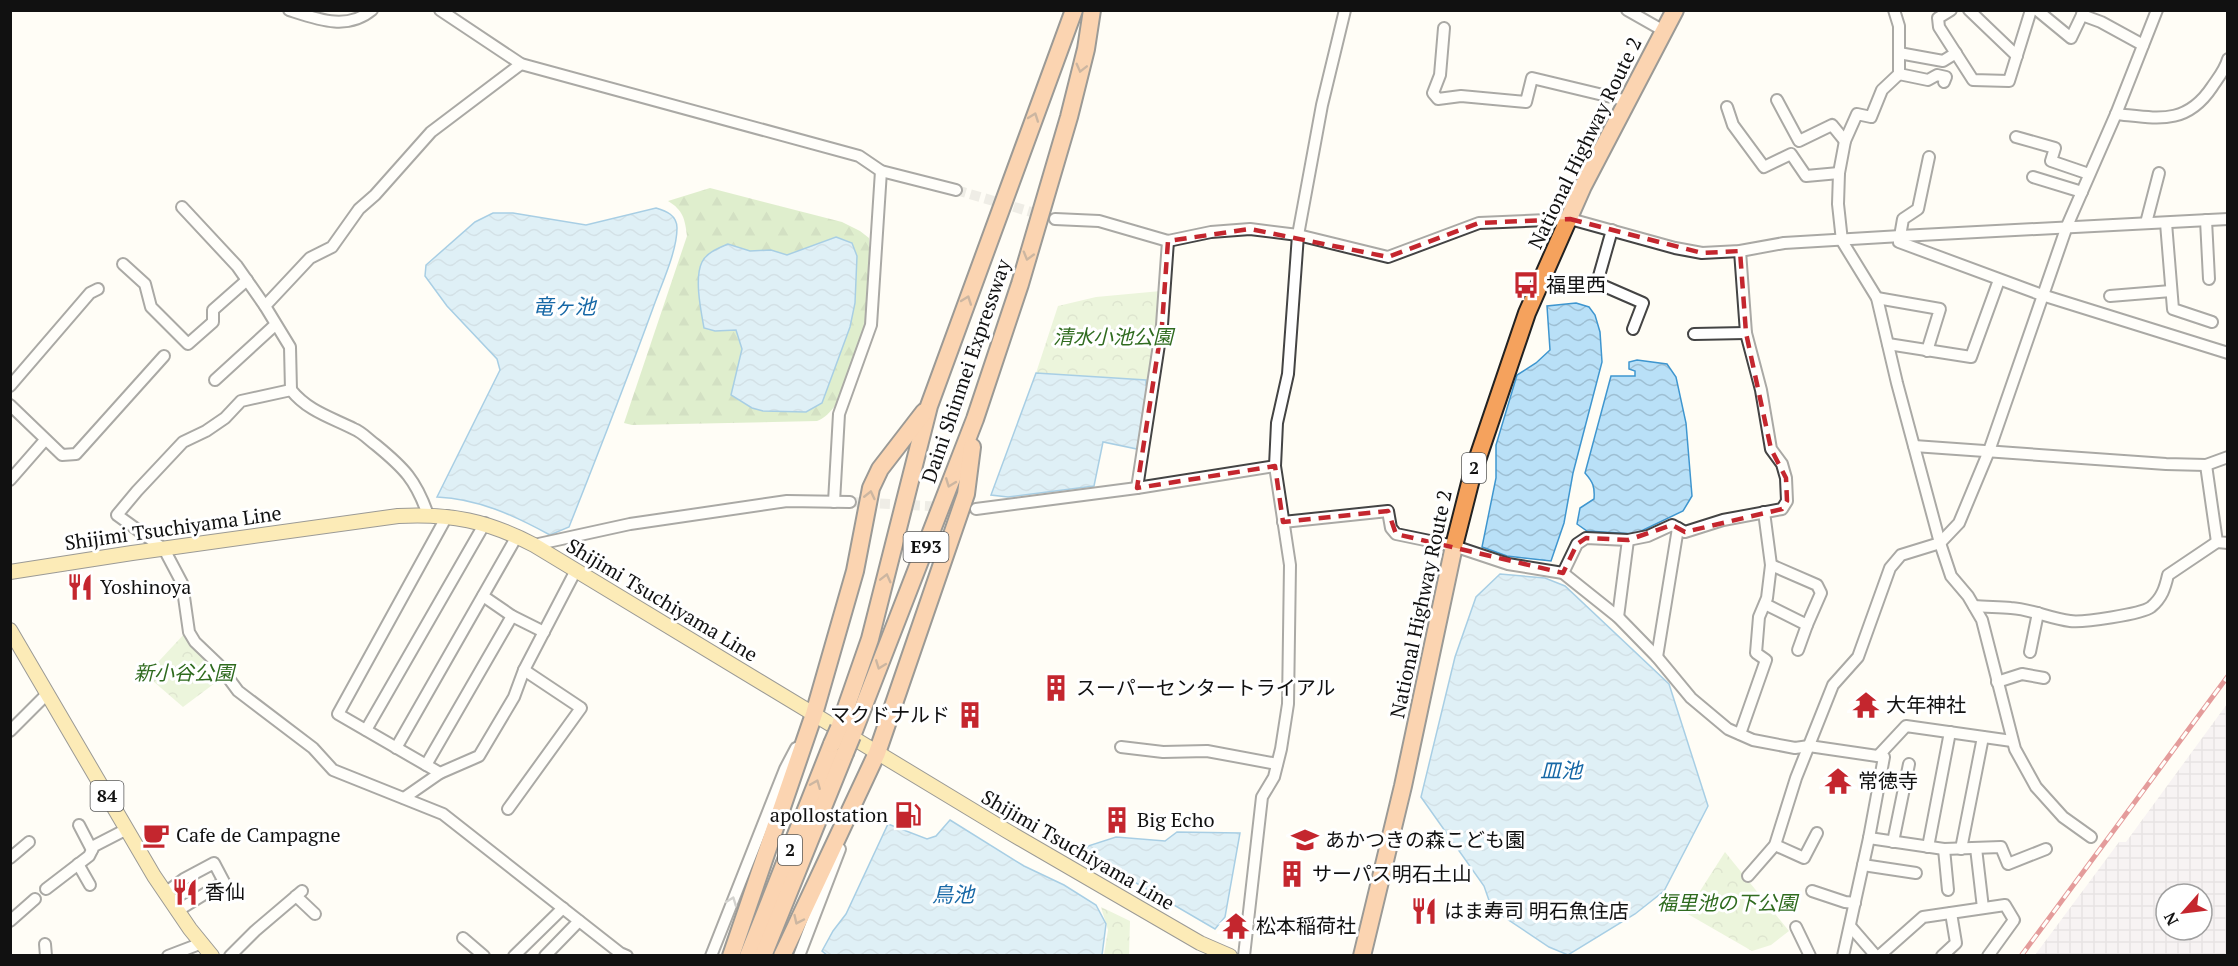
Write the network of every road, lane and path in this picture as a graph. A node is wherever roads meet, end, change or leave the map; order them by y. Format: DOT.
graph roads {
  1 [pos="289,10"];
  2 [pos="372,10"];
  3 [pos="440,10"];
  4 [pos="1074,10"];
  5 [pos="1092,10"];
  6 [pos="1345,10"];
  7 [pos="1627,10"];
  8 [pos="1675,10"];
  9 [pos="1894,10"];
  10 [pos="1951,10"];
  11 [pos="1969,10"];
  12 [pos="2031,10"];
  13 [pos="2037,10"];
  14 [pos="2157,10"];
  15 [pos="2083,13"];
  16 [pos="1936,14"];
  17 [pos="1444,28"];
  18 [pos="1664,31"];
  19 [pos="2143,45"];
  20 [pos="1899,53"];
  21 [pos="1956,53"];
  22 [pos="2017,56"];
  23 [pos="520,64"];
  24 [pos="2227,64"];
  25 [pos="1899,74"];
  26 [pos="1944,82"];
  27 [pos="1777,100"];
  28 [pos="1628,101"];
  29 [pos="1727,107"];
  30 [pos="2116,114"];
  31 [pos="2016,137"];
  32 [pos="1845,141"];
  33 [pos="1929,157"];
  34 [pos="881,171"];
  35 [pos="1839,173"];
  36 [pos="2159,173"];
  37 [pos="2089,174"];
  38 [pos="2033,177"];
  39 [pos="956,190"];
  40 [pos="2082,192"];
  41 [pos="183,207"];
  42 [pos="1055,219"];
  43 [pos="1570,219"];
  44 [pos="2228,219"];
  45 [pos="2206,220"];
  46 [pos="2166,223"];
  47 [pos="2146,224"];
  48 [pos="2067,226"];
  49 [pos="1612,230"];
  50 [pos="1299,235"];
  51 [pos="1901,236"];
  52 [pos="1168,241"];
  53 [pos="1842,241"];
  54 [pos="1740,251"];
  55 [pos="123,264"];
  56 [pos="2209,279"];
  57 [pos="247,280"];
  58 [pos="1999,280"];
  59 [pos="98,289"];
  60 [pos="2171,291"];
  61 [pos="2042,295"];
  62 [pos="2110,296"];
  63 [pos="1877,298"];
  64 [pos="265,306"];
  65 [pos="2212,322"];
  66 [pos="276,325"];
  67 [pos="1632,329"];
  68 [pos="1746,333"];
  69 [pos="1694,334"];
  70 [pos="1888,344"];
  71 [pos="1927,351"];
  72 [pos="2228,353"];
  73 [pos="164,356"];
  74 [pos="216,380"];
  75 [pos="10,386"];
  76 [pos="291,390"];
  77 [pos="10,405"];
  78 [pos="929,406"];
  79 [pos="975,419"];
  80 [pos="45,440"];
  81 [pos="1914,446"];
  82 [pos="1989,451"];
  83 [pos="2228,457"];
  84 [pos="2206,465"];
  85 [pos="1275,466"];
  86 [pos="10,480"];
  87 [pos="1137,488"];
  88 [pos="834,502"];
  89 [pos="850,502"];
  90 [pos="976,509"];
  91 [pos="1764,512"];
  92 [pos="428,515"];
  93 [pos="447,516"];
  94 [pos="1283,522"];
  95 [pos="485,523"];
  96 [pos="1678,528"];
  97 [pos="517,536"];
  98 [pos="1629,540"];
  99 [pos="2222,542"];
  100 [pos="1940,543"];
  101 [pos="534,545"];
  102 [pos="1454,546"];
  103 [pos="164,549"];
  104 [pos="1772,565"];
  105 [pos="10,572"];
  106 [pos="575,572"];
  107 [pos="1563,573"];
  108 [pos="483,596"];
  109 [pos="1765,604"];
  110 [pos="1974,606"];
  111 [pos="2038,613"];
  112 [pos="512,616"];
  113 [pos="1618,617"];
  114 [pos="1807,625"];
  115 [pos="10,630"];
  116 [pos="544,632"];
  117 [pos="1798,650"];
  118 [pos="2030,652"];
  119 [pos="1657,657"];
  120 [pos="524,670"];
  121 [pos="2044,678"];
  122 [pos="1997,682"];
  123 [pos="47,694"];
  124 [pos="814,714"];
  125 [pos="848,725"];
  126 [pos="366,730"];
  127 [pos="10,731"];
  128 [pos="1950,732"];
  129 [pos="1740,734"];
  130 [pos="1983,737"];
  131 [pos="2012,741"];
  132 [pos="1809,746"];
  133 [pos="1121,747"];
  134 [pos="396,748"];
  135 [pos="838,749"];
  136 [pos="877,753"];
  137 [pos="1878,756"];
  138 [pos="1277,764"];
  139 [pos="1909,764"];
  140 [pos="426,765"];
  141 [pos="440,774"];
  142 [pos="404,798"];
  143 [pos="508,809"];
  144 [pos="79,825"];
  145 [pos="127,829"];
  146 [pos="1817,833"];
  147 [pos="2091,837"];
  148 [pos="1869,838"];
  149 [pos="29,842"];
  150 [pos="1893,842"];
  151 [pos="1775,844"];
  152 [pos="1928,847"];
  153 [pos="1976,848"];
  154 [pos="1944,849"];
  155 [pos="1961,849"];
  156 [pos="2046,849"];
  157 [pos="18,855"];
  158 [pos="91,856"];
  159 [pos="78,864"];
  160 [pos="1863,865"];
  161 [pos="1916,873"];
  162 [pos="1748,876"];
  163 [pos="90,885"];
  164 [pos="46,889"];
  165 [pos="1948,890"];
  166 [pos="1812,891"];
  167 [pos="165,893"];
  168 [pos="35,899"];
  169 [pos="1855,903"];
  170 [pos="563,908"];
  171 [pos="1983,908"];
  172 [pos="177,911"];
  173 [pos="1951,913"];
  174 [pos="315,914"];
  175 [pos="10,921"];
  176 [pos="579,921"];
  177 [pos="1850,926"];
  178 [pos="1796,927"];
  179 [pos="463,938"];
  180 [pos="202,943"];
  181 [pos="45,944"];
  182 [pos="1207,951"];
  183 [pos="1843,952"];
  184 [pos="46,956"];
  185 [pos="168,956"];
  186 [pos="212,956"];
  187 [pos="230,956"];
  188 [pos="484,956"];
  189 [pos="514,956"];
  190 [pos="544,956"];
  191 [pos="627,956"];
  192 [pos="711,956"];
  193 [pos="731,956"];
  194 [pos="748,956"];
  195 [pos="763,956"];
  196 [pos="782,956"];
  197 [pos="799,956"];
  198 [pos="1230,956"];
  199 [pos="1244,956"];
  200 [pos="1362,956"];
  201 [pos="1810,956"];
  202 [pos="1831,956"];
  203 [pos="1877,956"];
  204 [pos="1942,956"];
  205 [pos="1988,956"];
  1 -- 2 [label="street"];
  3 -- 23 [label="street"];
  78 -- 4 [label="highway, Daini Shinmei Expressway / E93, one-way"];
  5 -- 79 [label="highway, Daini Shinmei Expressway / E93, one-way"];
  6 -- 50 [label="street"];
  7 -- 18 [label="street"];
  8 -- 18 [label="highway, National Highway Route 2 / 2"];
  9 -- 20 [label="street"];
  10 -- 16 [label="street"];
  11 -- 22 [label="street"];
  12 -- 22 [label="street"];
  13 -- 15 [label="street"];
  14 -- 19 [label="street"];
  15 -- 19 [label="street"];
  16 -- 21 [label="street"];
  17 -- 28 [label="street"];
  18 -- 28 [label="highway, National Highway Route 2 / 2"];
  19 -- 30 [label="street"];
  20 -- 21 [label="street"];
  20 -- 25 [label="street"];
  21 -- 22 [label="street"];
  23 -- 34 [label="street"];
  23 -- 64 [label="street"];
  24 -- 30 [label="street"];
  25 -- 26 [label="street"];
  25 -- 32 [label="street"];
  27 -- 32 [label="street"];
  28 -- 43 [label="highway, National Highway Route 2 / 2"];
  29 -- 35 [label="street"];
  30 -- 37 [label="street"];
  31 -- 37 [label="street"];
  32 -- 35 [label="street"];
  33 -- 51 [label="street"];
  34 -- 39 [label="street"];
  34 -- 88 [label="street"];
  35 -- 53 [label="street"];
  36 -- 47 [label="street"];
  37 -- 40 [label="street"];
  38 -- 40 [label="street"];
  40 -- 48 [label="street"];
  41 -- 57 [label="street"];
  42 -- 52 [label="street"];
  43 -- 49 [label="street"];
  43 -- 50 [label="street"];
  43 -- 102 [label="highway, National Highway Route 2 / 2"];
  44 -- 45 [label="street"];
  45 -- 46 [label="street"];
  45 -- 56 [label="street"];
  46 -- 47 [label="street"];
  46 -- 60 [label="street"];
  47 -- 48 [label="street"];
  48 -- 51 [label="street"];
  48 -- 61 [label="street"];
  49 -- 54 [label="street"];
  49 -- 67 [label="street"];
  50 -- 52 [label="street"];
  50 -- 85 [label="street"];
  51 -- 53 [label="street"];
  51 -- 58 [label="street"];
  52 -- 87 [label="street"];
  53 -- 54 [label="street"];
  53 -- 63 [label="street"];
  54 -- 68 [label="street"];
  55 -- 57 [label="street"];
  57 -- 64 [label="street"];
  58 -- 61 [label="street"];
  58 -- 71 [label="street"];
  59 -- 75 [label="street"];
  60 -- 62 [label="street"];
  60 -- 65 [label="street"];
  61 -- 72 [label="street"];
  61 -- 82 [label="street"];
  63 -- 70 [label="street"];
  63 -- 71 [label="street"];
  64 -- 66 [label="street"];
  66 -- 74 [label="street"];
  66 -- 76 [label="street"];
  68 -- 69 [label="street"];
  68 -- 91 [label="street"];
  70 -- 71 [label="street"];
  70 -- 81 [label="street"];
  73 -- 80 [label="street"];
  76 -- 92 [label="street"];
  76 -- 103 [label="street"];
  77 -- 80 [label="street"];
  124 -- 78 [label="highway, one-way"];
  125 -- 78 [label="highway, Daini Shinmei Expressway / E93, one-way"];
  79 -- 125 [label="highway, Daini Shinmei Expressway / E93, one-way"];
  79 -- 136 [label="highway"];
  80 -- 86 [label="street"];
  81 -- 82 [label="street"];
  81 -- 100 [label="street"];
  82 -- 84 [label="street"];
  82 -- 100 [label="street"];
  83 -- 84 [label="street"];
  84 -- 99 [label="street"];
  85 -- 87 [label="street"];
  85 -- 94 [label="street"];
  87 -- 90 [label="street"];
  88 -- 89 [label="street"];
  88 -- 101 [label="street"];
  91 -- 96 [label="street"];
  91 -- 104 [label="street"];
  92 -- 93 [label="main road, Shijimi Tsuchiyama Line"];
  92 -- 103 [label="main road, Shijimi Tsuchiyama Line"];
  93 -- 95 [label="main road, Shijimi Tsuchiyama Line"];
  93 -- 126 [label="street"];
  94 -- 102 [label="street"];
  94 -- 138 [label="street"];
  95 -- 97 [label="main road, Shijimi Tsuchiyama Line"];
  95 -- 126 [label="street"];
  96 -- 98 [label="street"];
  96 -- 119 [label="street"];
  97 -- 101 [label="main road, Shijimi Tsuchiyama Line"];
  97 -- 108 [label="street"];
  98 -- 107 [label="street"];
  98 -- 113 [label="street"];
  99 -- 111 [label="street"];
  100 -- 110 [label="street"];
  100 -- 132 [label="street"];
  101 -- 106 [label="main road, Shijimi Tsuchiyama Line"];
  102 -- 107 [label="street"];
  102 -- 200 [label="highway, National Highway Route 2 / 2"];
  103 -- 105 [label="main road, Shijimi Tsuchiyama Line"];
  103 -- 142 [label="street"];
  104 -- 109 [label="street"];
  104 -- 114 [label="street"];
  106 -- 116 [label="street"];
  106 -- 124 [label="main road, Shijimi Tsuchiyama Line"];
  107 -- 113 [label="street"];
  108 -- 112 [label="street"];
  108 -- 134 [label="street"];
  109 -- 114 [label="street"];
  109 -- 129 [label="street"];
  110 -- 111 [label="street"];
  110 -- 122 [label="street"];
  111 -- 118 [label="street"];
  112 -- 116 [label="street"];
  112 -- 140 [label="street"];
  113 -- 119 [label="street"];
  114 -- 117 [label="street"];
  115 -- 123 [label="main road, 84"];
  116 -- 120 [label="street"];
  119 -- 129 [label="street"];
  120 -- 141 [label="street"];
  120 -- 143 [label="street"];
  121 -- 122 [label="street"];
  122 -- 131 [label="street"];
  123 -- 127 [label="street"];
  123 -- 145 [label="main road, 84"];
  124 -- 136 [label="main road, Shijimi Tsuchiyama Line"];
  192 -- 124 [label="street, one-way"];
  124 -- 193 [label="highway"];
  125 -- 135 [label="highway, 2, bridge"];
  126 -- 134 [label="street"];
  128 -- 130 [label="street"];
  128 -- 137 [label="street"];
  128 -- 152 [label="street"];
  129 -- 132 [label="street"];
  130 -- 131 [label="street"];
  130 -- 155 [label="street"];
  131 -- 147 [label="street"];
  132 -- 137 [label="street"];
  132 -- 151 [label="street"];
  133 -- 138 [label="street"];
  134 -- 140 [label="street"];
  194 -- 135 [label="highway, 2, one-way"];
  135 -- 195 [label="highway, 2"];
  136 -- 182 [label="main road, Shijimi Tsuchiyama Line"];
  136 -- 196 [label="highway, one-way"];
  136 -- 197 [label="street"];
  137 -- 148 [label="street"];
  138 -- 199 [label="street"];
  139 -- 150 [label="street"];
  140 -- 141 [label="street"];
  141 -- 142 [label="street"];
  142 -- 170 [label="street"];
  144 -- 158 [label="street"];
  145 -- 158 [label="street"];
  145 -- 167 [label="main road, 84"];
  146 -- 151 [label="street"];
  148 -- 150 [label="street"];
  148 -- 160 [label="street"];
  149 -- 157 [label="street"];
  150 -- 152 [label="street"];
  151 -- 162 [label="street"];
  152 -- 154 [label="street"];
  153 -- 155 [label="street"];
  153 -- 156 [label="street"];
  153 -- 171 [label="street"];
  154 -- 155 [label="street"];
  154 -- 165 [label="street"];
  158 -- 159 [label="street"];
  159 -- 163 [label="street"];
  159 -- 164 [label="street"];
  160 -- 161 [label="street"];
  160 -- 169 [label="street"];
  166 -- 169 [label="street"];
  167 -- 172 [label="main road, 84"];
  167 -- 172 [label="street"];
  168 -- 175 [label="street"];
  169 -- 177 [label="street"];
  170 -- 176 [label="street"];
  170 -- 189 [label="street"];
  171 -- 173 [label="street"];
  171 -- 205 [label="street"];
  172 -- 180 [label="main road, 84"];
  173 -- 203 [label="street"];
  173 -- 204 [label="street"];
  174 -- 187 [label="street"];
  176 -- 190 [label="street"];
  176 -- 191 [label="street"];
  177 -- 183 [label="street"];
  177 -- 203 [label="street"];
  178 -- 201 [label="street"];
  179 -- 188 [label="street"];
  180 -- 185 [label="street"];
  180 -- 186 [label="main road, 84"];
  181 -- 184 [label="street"];
  182 -- 198 [label="main road, Shijimi Tsuchiyama Line"];
  183 -- 202 [label="street"];
}
